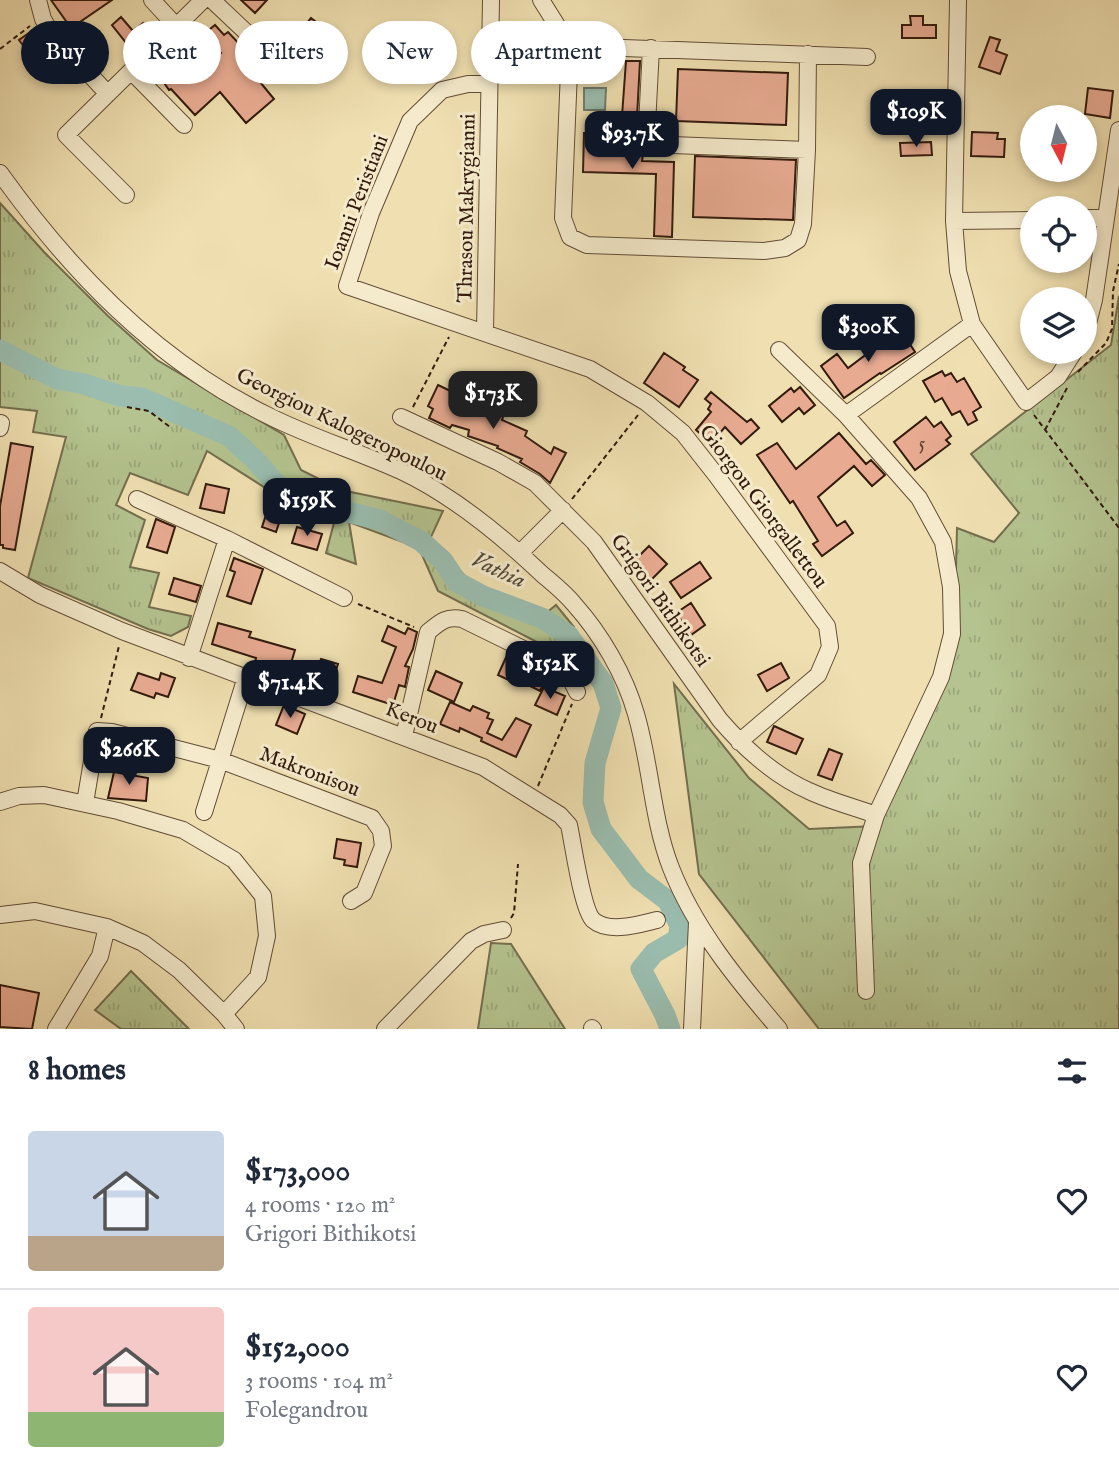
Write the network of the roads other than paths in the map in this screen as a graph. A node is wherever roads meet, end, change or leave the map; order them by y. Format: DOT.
graph roads {
  1 [pos="38,0"];
  2 [pos="152,0"];
  3 [pos="203,0"];
  4 [pos="212,0"];
  5 [pos="491,0"];
  6 [pos="541,0"];
  7 [pos="958,0"];
  8 [pos="171,21"];
  9 [pos="181,21"];
  10 [pos="490,21"];
  11 [pos="554,21"];
  12 [pos="235,22"];
  13 [pos="626,47"];
  14 [pos="651,48"];
  15 [pos="808,54"];
  16 [pos="867,57"];
  17 [pos="123,79"];
  18 [pos="144,84"];
  19 [pos="471,84"];
  20 [pos="488,84"];
  21 [pos="568,84"];
  22 [pos="108,94"];
  23 [pos="184,125"];
  24 [pos="1119,130"];
  25 [pos="807,150"];
  26 [pos="0,173"];
  27 [pos="126,195"];
  28 [pos="1097,218"];
  29 [pos="1106,218"];
  30 [pos="1020,219"];
  31 [pos="954,221"];
  32 [pos="1096,287"];
  33 [pos="972,324"];
  34 [pos="485,332"];
  35 [pos="779,350"];
  36 [pos="1066,364"];
  37 [pos="846,415"];
  38 [pos="404,418"];
  39 [pos="137,499"];
  40 [pos="563,510"];
  41 [pos="227,539"];
  42 [pos="520,553"];
  43 [pos="0,571"];
  44 [pos="344,598"];
  45 [pos="189,657"];
  46 [pos="246,677"];
  47 [pos="577,692"];
  48 [pos="404,736"];
  49 [pos="739,742"];
  50 [pos="220,760"];
  51 [pos="0,802"];
  52 [pos="85,803"];
  53 [pos="204,812"];
  54 [pos="876,815"];
  55 [pos="351,901"];
  56 [pos="0,915"];
  57 [pos="657,920"];
  58 [pos="697,922"];
  59 [pos="107,927"];
  60 [pos="503,930"];
  61 [pos="866,991"];
  62 [pos="224,1014"];
  63 [pos="56,1029"];
  64 [pos="236,1029"];
  65 [pos="385,1029"];
  66 [pos="692,1029"];
  67 [pos="779,1029"];
  1 -- 22 [label="street"];
  2 -- 8 [label="street"];
  3 -- 9 [label="street"];
  4 -- 12 [label="street"];
  5 -- 10 [label="street, Thrasou Makrygianni"];
  6 -- 11 [label="street"];
  7 -- 31 [label="street"];
  13 -- 14 [label="street"];
  14 -- 15 [label="street"];
  14 -- 25 [label="street"];
  15 -- 16 [label="street"];
  15 -- 25 [label="street"];
  17 -- 22 [label="street"];
  18 -- 23 [label="street"];
  19 -- 34 [label="street, Ioanni Peristiani"];
  20 -- 34 [label="street, Thrasou Makrygianni"];
  21 -- 25 [label="street"];
  22 -- 27 [label="street"];
  24 -- 29 [label="street"];
  26 -- 42 [label="street, Georgiou Kalogeropoulou"];
  28 -- 29 [label="street"];
  29 -- 32 [label="street"];
  30 -- 31 [label="street"];
  31 -- 33 [label="street"];
  33 -- 36 [label="street"];
  33 -- 37 [label="street"];
  34 -- 49 [label="street, Giorgou Giorgallettou"];
  35 -- 37 [label="street"];
  37 -- 54 [label="street"];
  38 -- 40 [label="street, Grigori Bithikotsi"];
  39 -- 41 [label="street"];
  40 -- 42 [label="street"];
  40 -- 49 [label="street, Grigori Bithikotsi"];
  41 -- 44 [label="street"];
  41 -- 45 [label="street"];
  42 -- 58 [label="street, Georgiou Kalogeropoulou"];
  43 -- 45 [label="street, Kerou"];
  45 -- 46 [label="street, Kerou"];
  46 -- 48 [label="street, Kerou"];
  46 -- 50 [label="street"];
  47 -- 48 [label="street"];
  48 -- 57 [label="street, Kerou"];
  49 -- 54 [label="street, Grigori Bithikotsi"];
  50 -- 52 [label="street, Makronisou"];
  50 -- 53 [label="street"];
  50 -- 55 [label="street, Makronisou"];
  51 -- 52 [label="street"];
  52 -- 62 [label="street"];
  54 -- 61 [label="street"];
  56 -- 59 [label="street"];
  58 -- 66 [label="street"];
  58 -- 67 [label="street, Georgiou Kalogeropoulou"];
  59 -- 62 [label="street"];
  59 -- 63 [label="street"];
  60 -- 65 [label="street"];
  62 -- 64 [label="street"];
}
